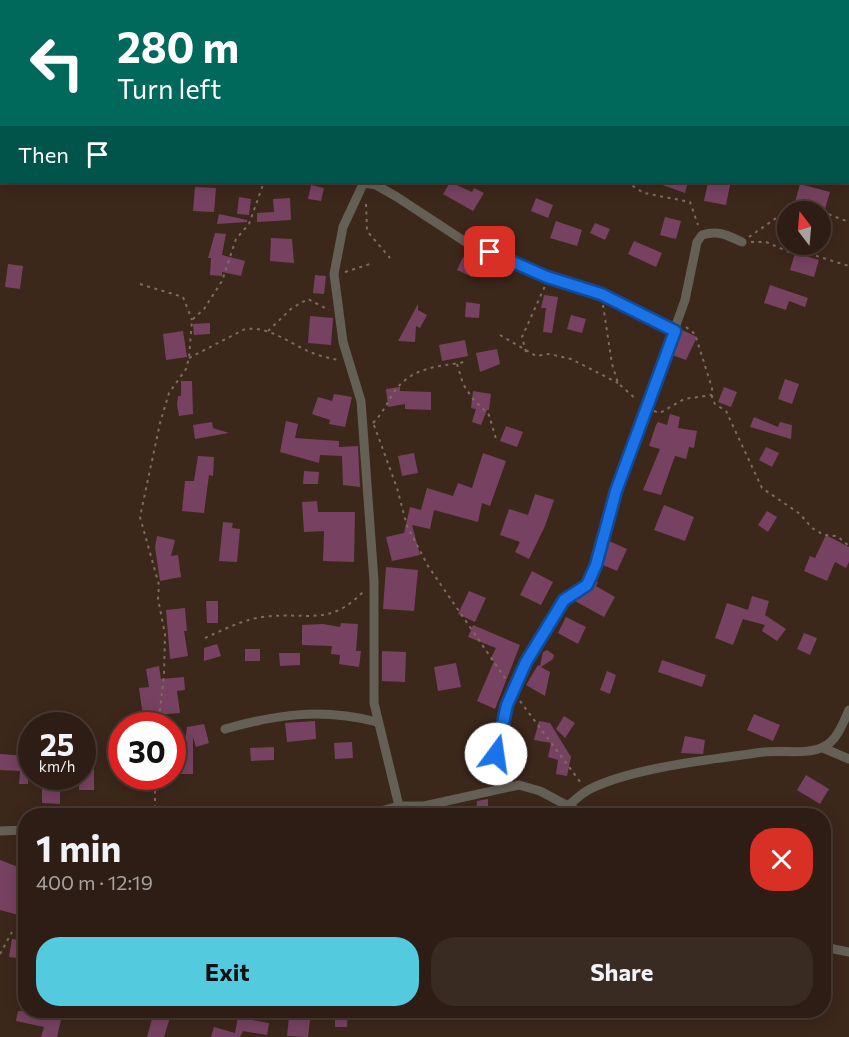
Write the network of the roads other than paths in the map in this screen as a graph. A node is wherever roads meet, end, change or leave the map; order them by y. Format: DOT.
graph roads {
  1 [pos="364,183"];
  2 [pos="368,183"];
  3 [pos="742,242"];
  4 [pos="675,331"];
  5 [pos="849,710"];
  6 [pos="376,722"];
  7 [pos="225,729"];
  8 [pos="823,748"];
  9 [pos="849,759"];
  10 [pos="500,787"];
  11 [pos="399,806"];
  12 [pos="424,806"];
  13 [pos="568,806"];
  14 [pos="392,808"];
  15 [pos="572,808"];
  16 [pos="18,830"];
  17 [pos="0,831"];
  18 [pos="831,948"];
  19 [pos="849,952"];
  1 -- 6 [label="street"];
  2 -- 4 [label="street"];
  3 -- 4 [label="street"];
  4 -- 10 [label="street"];
  5 -- 8 [label="street"];
  6 -- 7 [label="street"];
  6 -- 11 [label="street"];
  8 -- 9 [label="street"];
  8 -- 13 [label="street"];
  10 -- 12 [label="street"];
  10 -- 13 [label="street"];
  11 -- 12 [label="street"];
  11 -- 14 [label="street"];
  13 -- 15 [label="street"];
  16 -- 17 [label="street"];
  18 -- 19 [label="street"];
}
